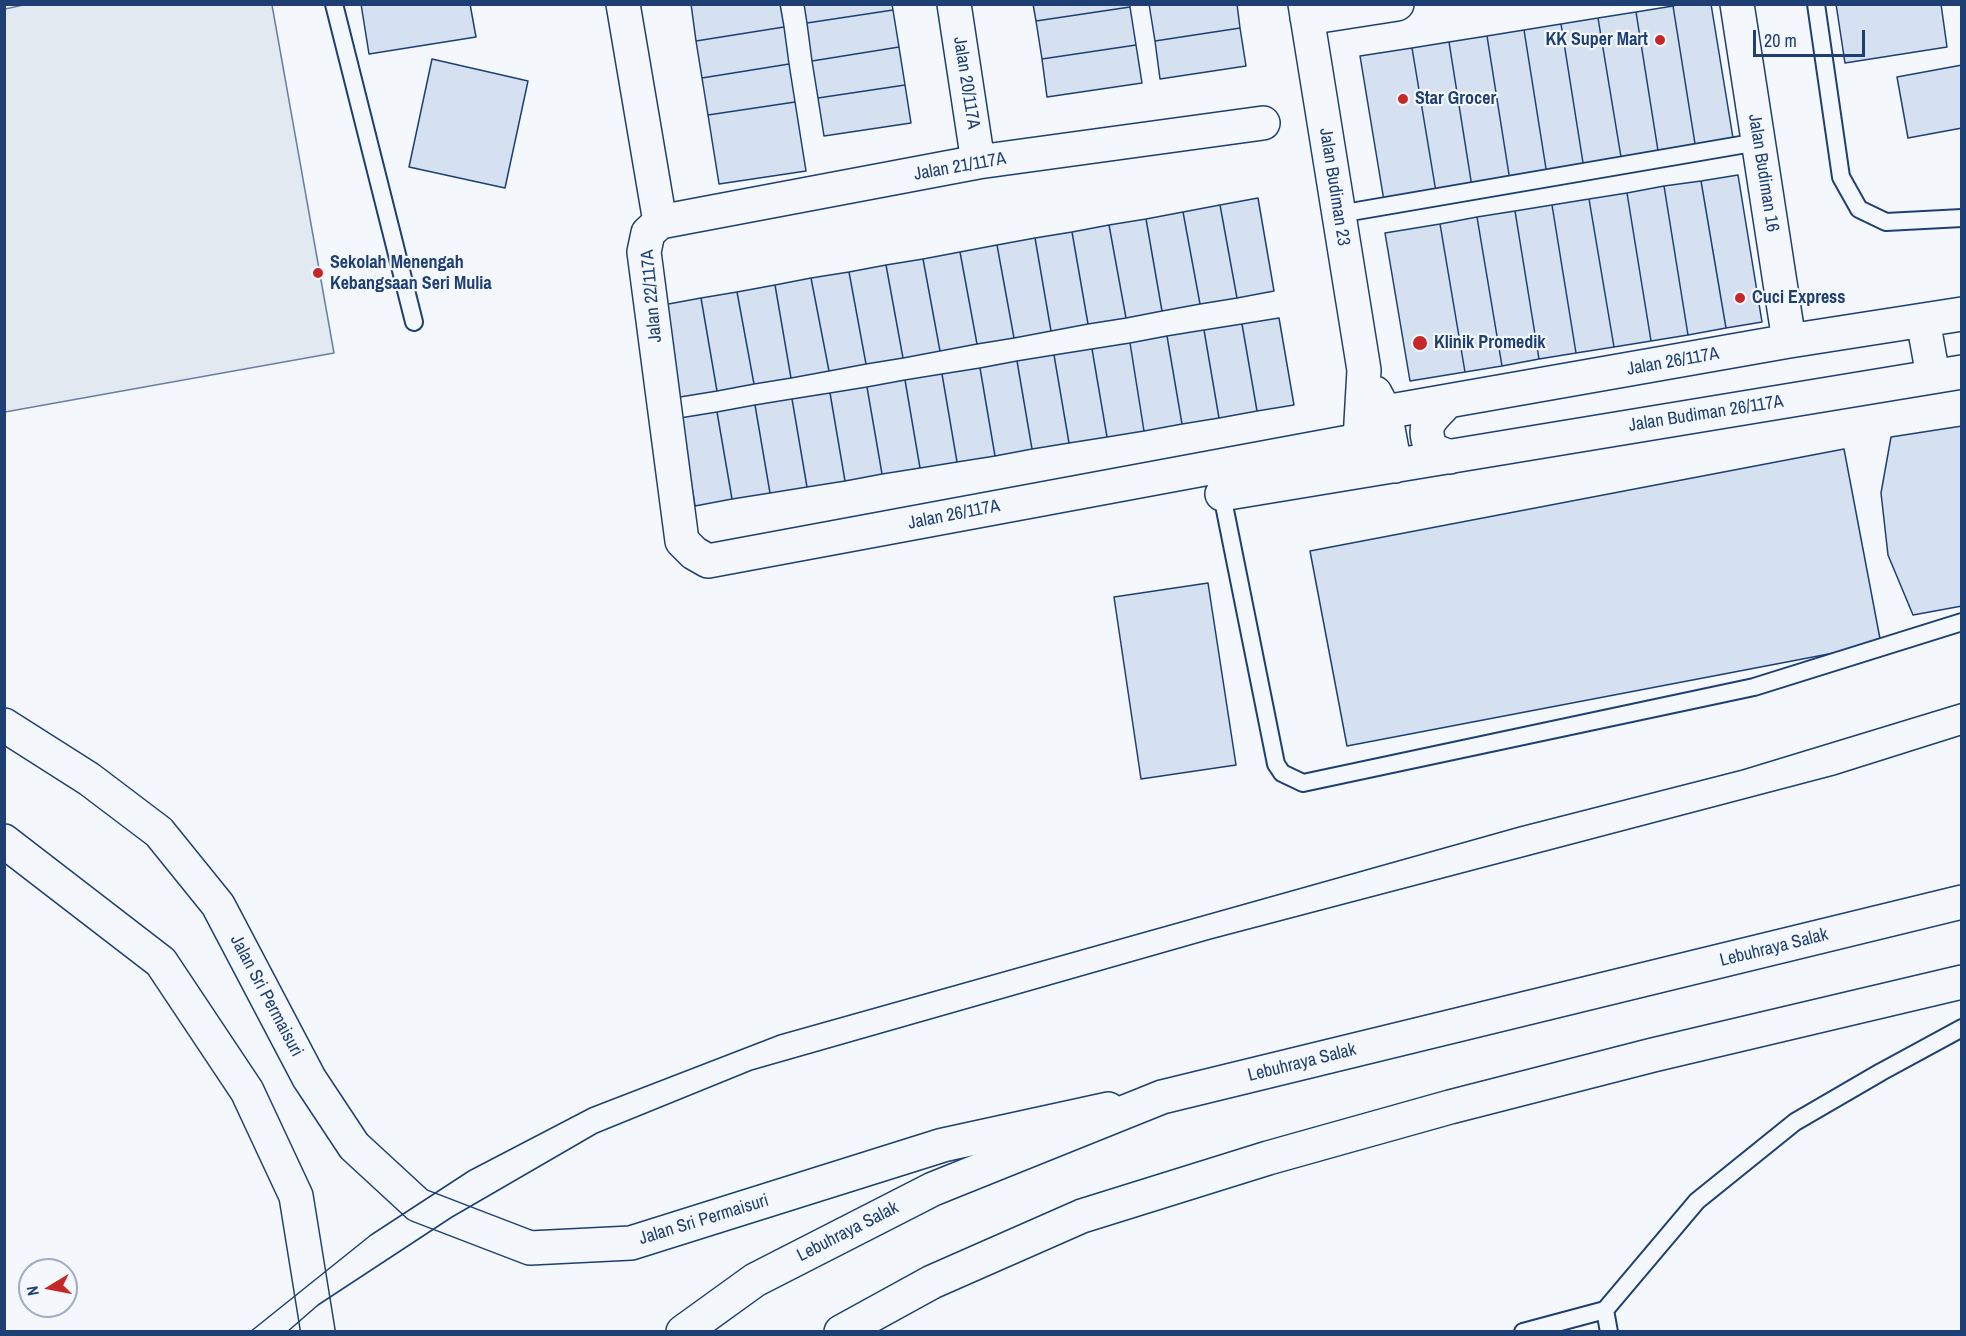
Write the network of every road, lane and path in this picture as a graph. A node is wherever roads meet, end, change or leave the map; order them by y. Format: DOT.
graph roads {
  1 [pos="334,4"];
  2 [pos="623,4"];
  3 [pos="954,4"];
  4 [pos="1397,4"];
  5 [pos="1737,4"];
  6 [pos="1815,4"];
  7 [pos="1306,11"];
  8 [pos="1263,123"];
  9 [pos="1758,142"];
  10 [pos="978,162"];
  11 [pos="1339,214"];
  12 [pos="1962,218"];
  13 [pos="660,222"];
  14 [pos="1962,314"];
  15 [pos="1923,320"];
  16 [pos="414,322"];
  17 [pos="1789,341"];
  18 [pos="1364,370"];
  19 [pos="1947,374"];
  20 [pos="1448,401"];
  21 [pos="1384,412"];
  22 [pos="1450,457"];
  23 [pos="1373,459"];
  24 [pos="1219,480"];
  25 [pos="694,553"];
  26 [pos="1962,622"];
  27 [pos="4,725"];
  28 [pos="4,842"];
  29 [pos="1962,902"];
  30 [pos="1962,982"];
  31 [pos="1962,1028"];
  32 [pos="1162,1097"];
  33 [pos="1605,1310"];
  34 [pos="318,1332"];
  35 [pos="683,1332"];
  36 [pos="841,1332"];
  37 [pos="1524,1332"];
  38 [pos="1609,1332"];
  1 -- 16 [label="lane"];
  2 -- 13 [label="main road, Jalan 22/117A"];
  3 -- 10 [label="main road, Jalan 20/117A"];
  4 -- 7 [label="main road"];
  5 -- 9 [label="main road, Jalan Budiman 16"];
  6 -- 12 [label="lane"];
  7 -- 11 [label="main road, Jalan Budiman 23"];
  8 -- 10 [label="main road, Jalan 21/117A"];
  9 -- 11 [label="lane"];
  9 -- 17 [label="main road, Jalan Budiman 16"];
  10 -- 13 [label="main road, Jalan 21/117A"];
  11 -- 18 [label="main road, Jalan Budiman 23"];
  13 -- 25 [label="main road, Jalan 22/117A"];
  14 -- 15 [label="main road, Jalan 26/117A"];
  15 -- 17 [label="main road, Jalan 26/117A"];
  15 -- 19 [label="main road"];
  17 -- 20 [label="main road, Jalan 26/117A"];
  18 -- 21 [label="main road, Jalan Budiman 23"];
  18 -- 23 [label="main road, Jalan Budiman 23"];
  19 -- 22 [label="main road, Jalan Budiman 26/117A"];
  20 -- 21 [label="main road, Jalan 26/117A"];
  20 -- 22 [label="main road"];
  21 -- 23 [label="main road, Jalan Budiman 23"];
  22 -- 23 [label="main road, Jalan Budiman 26/117A"];
  23 -- 24 [label="main road, Jalan Budiman 26/117A"];
  24 -- 25 [label="main road, Jalan 26/117A"];
  24 -- 26 [label="lane"];
  27 -- 32 [label="main road, Jalan Sri Permaisuri"];
  28 -- 34 [label="main road"];
  29 -- 32 [label="main road, Lebuhraya Salak"];
  30 -- 36 [label="main road"];
  31 -- 33 [label="lane"];
  32 -- 35 [label="main road, Lebuhraya Salak"];
  33 -- 37 [label="lane"];
  33 -- 38 [label="lane"];
}
